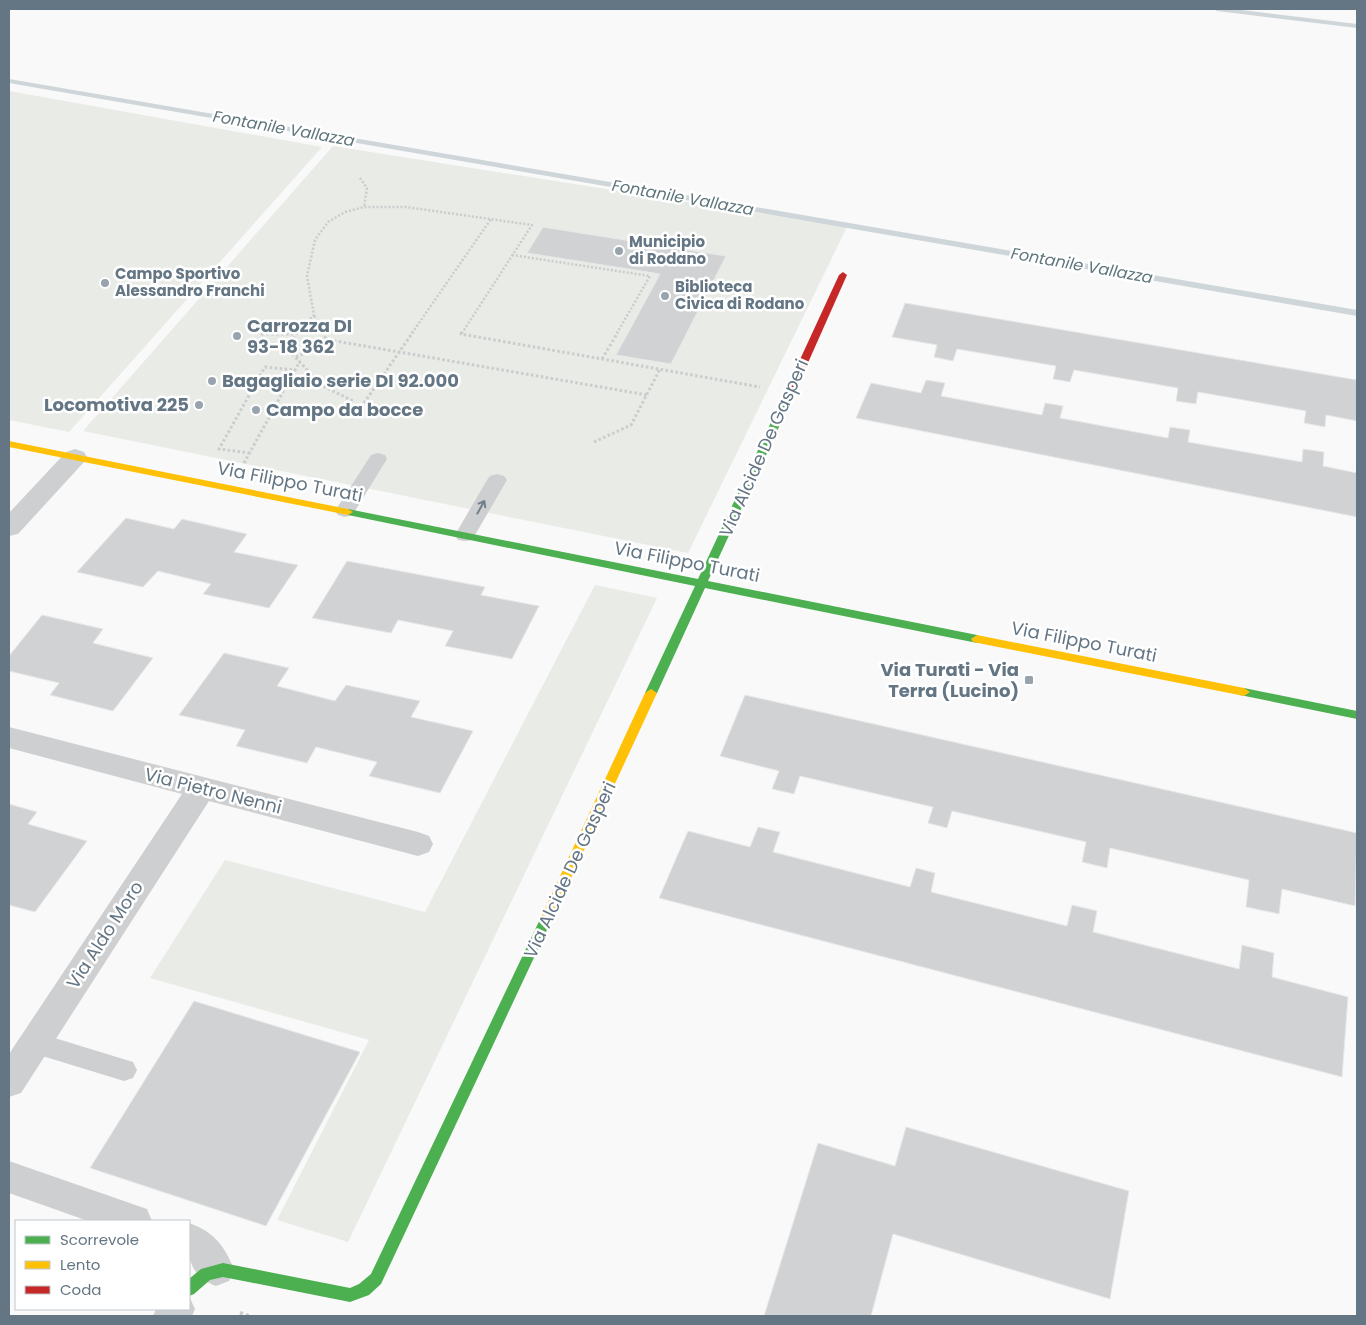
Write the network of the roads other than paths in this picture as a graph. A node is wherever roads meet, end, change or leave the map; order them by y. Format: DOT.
graph roads {
  1 [pos="843,275"];
  2 [pos="9,444"];
  3 [pos="75,457"];
  4 [pos="378,459"];
  5 [pos="497,480"];
  6 [pos="345,511"];
  7 [pos="9,528"];
  8 [pos="466,535"];
  9 [pos="703,583"];
  10 [pos="1357,715"];
  11 [pos="9,738"];
  12 [pos="202,788"];
  13 [pos="418,844"];
  14 [pos="35,1043"];
  15 [pos="124,1070"];
  16 [pos="9,1082"];
  17 [pos="9,1178"];
  18 [pos="131,1220"];
  19 [pos="190,1241"];
  20 [pos="203,1279"];
  1 -- 9 [label="street, Via Alcide De Gasperi"];
  2 -- 3 [label="street, Via Filippo Turati"];
  3 -- 6 [label="street, Via Filippo Turati"];
  3 -- 7 [label="street"];
  4 -- 6 [label="lane"];
  8 -- 5 [label="lane, one-way"];
  6 -- 8 [label="street, Via Filippo Turati"];
  8 -- 9 [label="street, Via Filippo Turati"];
  9 -- 10 [label="street, Via Filippo Turati"];
  9 -- 20 [label="street, Via Alcide De Gasperi"];
  11 -- 12 [label="street, Via Pietro Nenni"];
  12 -- 13 [label="street, Via Pietro Nenni"];
  12 -- 14 [label="street, Via Aldo Moro"];
  14 -- 15 [label="lane"];
  14 -- 16 [label="street, Via Aldo Moro"];
  17 -- 18 [label="street"];
  19 -- 20 [label="street"];
}
